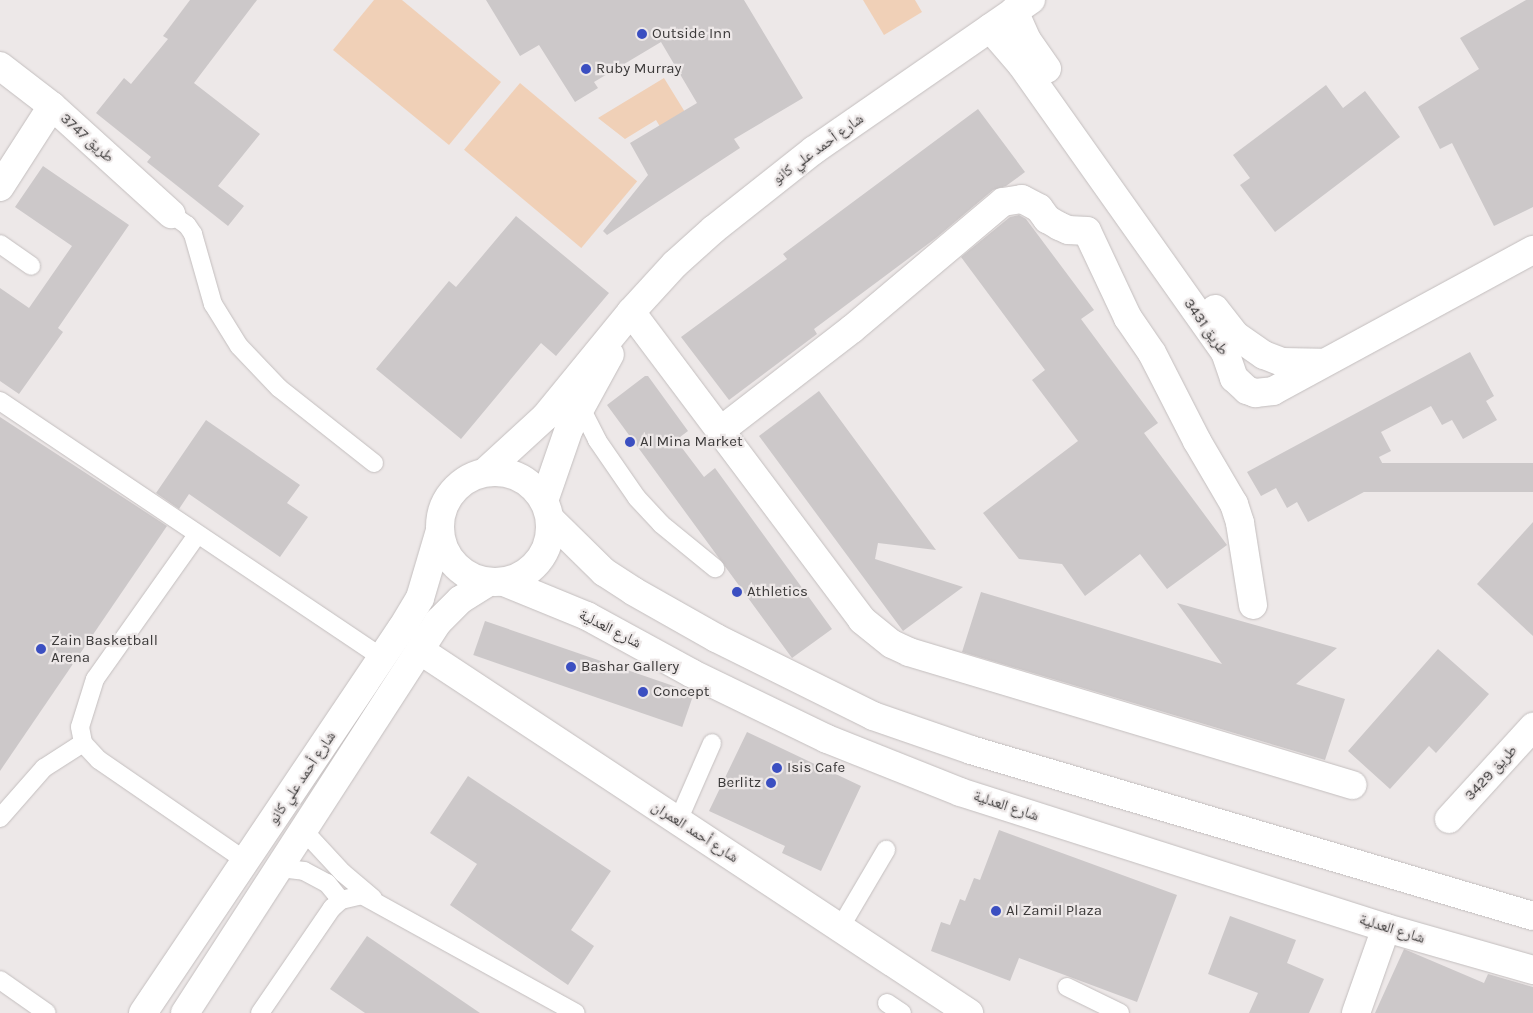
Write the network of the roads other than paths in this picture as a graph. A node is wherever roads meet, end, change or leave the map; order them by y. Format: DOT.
graph roads {
  1 [pos="1022,6"];
  2 [pos="990,28"];
  3 [pos="0,66"];
  4 [pos="52,106"];
  5 [pos="0,187"];
  6 [pos="1128,201"];
  7 [pos="171,214"];
  8 [pos="1087,231"];
  9 [pos="0,244"];
  10 [pos="1533,250"];
  11 [pos="31,266"];
  12 [pos="628,316"];
  13 [pos="1216,325"];
  14 [pos="1321,363"];
  15 [pos="0,401"];
  16 [pos="581,408"];
  17 [pos="720,432"];
  18 [pos="374,463"];
  19 [pos="485,472"];
  20 [pos="547,510"];
  21 [pos="439,534"];
  22 [pos="197,535"];
  23 [pos="715,568"];
  24 [pos="496,582"];
  25 [pos="1253,605"];
  26 [pos="421,651"];
  27 [pos="382,658"];
  28 [pos="1533,727"];
  29 [pos="82,743"];
  30 [pos="712,743"];
  31 [pos="1352,785"];
  32 [pos="0,818"];
  33 [pos="1449,818"];
  34 [pos="678,821"];
  35 [pos="304,831"];
  36 [pos="886,850"];
  37 [pos="246,861"];
  38 [pos="280,868"];
  39 [pos="373,898"];
  40 [pos="340,900"];
  41 [pos="1533,916"];
  42 [pos="840,928"];
  43 [pos="1386,928"];
  44 [pos="1533,970"];
  45 [pos="0,980"];
  46 [pos="1067,988"];
  47 [pos="886,1003"];
  48 [pos="47,1013"];
  49 [pos="143,1013"];
  50 [pos="185,1013"];
  51 [pos="260,1013"];
  52 [pos="576,1013"];
  53 [pos="902,1013"];
  54 [pos="969,1013"];
  55 [pos="1120,1013"];
  56 [pos="1356,1013"];
  1 -- 2 [label="street, شارع أحمد علي كانو"];
  1 -- 6 [label="street"];
  2 -- 6 [label="street, طريق 3431"];
  2 -- 12 [label="street, شارع أحمد علي كانو"];
  3 -- 4 [label="street, طريق 3747"];
  4 -- 5 [label="street"];
  4 -- 7 [label="street, طريق 3747"];
  6 -- 8 [label="street"];
  6 -- 13 [label="street, طريق 3431"];
  7 -- 18 [label="lane"];
  8 -- 17 [label="street"];
  8 -- 25 [label="street"];
  9 -- 11 [label="lane"];
  10 -- 14 [label="street, طريق 3431"];
  12 -- 16 [label="street, شارع أحمد علي كانو"];
  12 -- 17 [label="street"];
  12 -- 19 [label="street, شارع أحمد علي كانو"];
  13 -- 14 [label="street"];
  13 -- 14 [label="street, طريق 3431"];
  15 -- 22 [label="lane"];
  16 -- 20 [label="street, شارع أحمد علي كانو"];
  16 -- 23 [label="lane"];
  17 -- 31 [label="street"];
  19 -- 20 [label="street"];
  19 -- 21 [label="street"];
  20 -- 24 [label="street"];
  20 -- 41 [label="street"];
  21 -- 24 [label="street"];
  21 -- 27 [label="street, شارع أحمد علي كانو"];
  22 -- 27 [label="lane"];
  22 -- 29 [label="lane"];
  24 -- 26 [label="street, شارع أحمد علي كانو"];
  24 -- 43 [label="street, شارع العدلية"];
  26 -- 34 [label="street, شارع أحمد العمران"];
  26 -- 35 [label="street, شارع أحمد علي كانو"];
  27 -- 37 [label="street, شارع أحمد علي كانو"];
  28 -- 33 [label="street, طريق 3429"];
  29 -- 32 [label="lane"];
  29 -- 37 [label="lane"];
  30 -- 34 [label="lane"];
  34 -- 42 [label="street, شارع أحمد العمران"];
  35 -- 38 [label="street, شارع أحمد علي كانو"];
  35 -- 39 [label="lane"];
  36 -- 42 [label="lane"];
  37 -- 49 [label="street, شارع أحمد علي كانو"];
  38 -- 40 [label="lane"];
  38 -- 50 [label="street, شارع أحمد علي كانو"];
  39 -- 40 [label="lane"];
  39 -- 52 [label="lane"];
  40 -- 51 [label="lane"];
  42 -- 54 [label="street, شارع أحمد العمران"];
  43 -- 44 [label="street, شارع العدلية"];
  43 -- 56 [label="street"];
  45 -- 48 [label="lane"];
  46 -- 55 [label="lane"];
  47 -- 53 [label="lane"];
}
